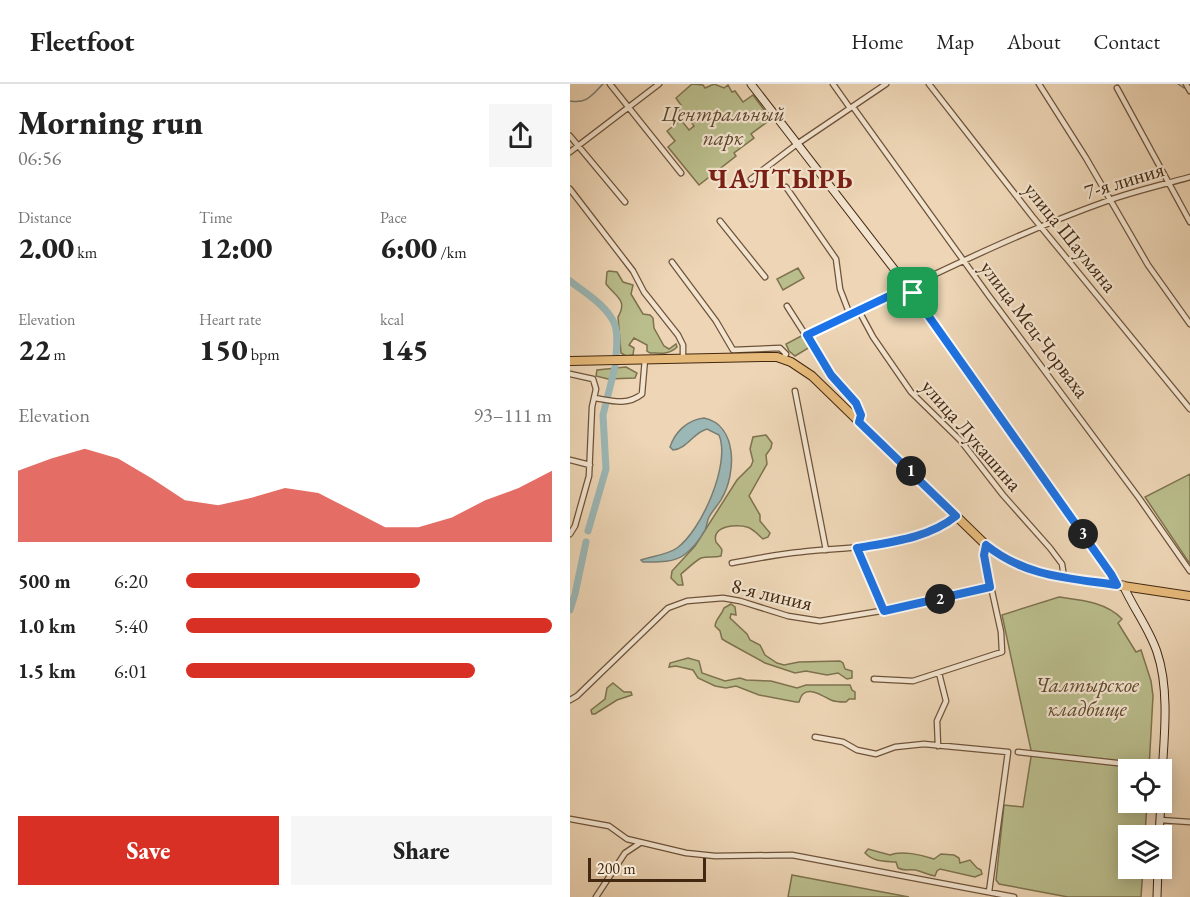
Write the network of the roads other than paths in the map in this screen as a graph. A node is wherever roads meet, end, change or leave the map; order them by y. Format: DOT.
graph roads {
  1 [pos="610,84"];
  2 [pos="659,84"];
  3 [pos="751,84"];
  4 [pos="834,84"];
  5 [pos="886,84"];
  6 [pos="929,84"];
  7 [pos="1039,84"];
  8 [pos="1186,84"];
  9 [pos="1117,88"];
  10 [pos="1190,91"];
  11 [pos="628,107"];
  12 [pos="852,108"];
  13 [pos="570,136"];
  14 [pos="797,144"];
  15 [pos="578,146"];
  16 [pos="570,152"];
  17 [pos="681,173"];
  18 [pos="1190,177"];
  19 [pos="751,179"];
  20 [pos="1168,183"];
  21 [pos="786,187"];
  22 [pos="570,189"];
  23 [pos="1109,200"];
  24 [pos="625,202"];
  25 [pos="720,221"];
  26 [pos="1190,222"];
  27 [pos="1040,227"];
  28 [pos="963,260"];
  29 [pos="672,262"];
  30 [pos="765,277"];
  31 [pos="908,287"];
  32 [pos="787,306"];
  33 [pos="859,311"];
  34 [pos="850,315"];
  35 [pos="1190,324"];
  36 [pos="807,335"];
  37 [pos="683,358"];
  38 [pos="645,359"];
  39 [pos="783,359"];
  40 [pos="570,361"];
  41 [pos="570,374"];
  42 [pos="795,391"];
  43 [pos="595,398"];
  44 [pos="1190,409"];
  45 [pos="859,422"];
  46 [pos="570,460"];
  47 [pos="590,465"];
  48 [pos="956,516"];
  49 [pos="570,534"];
  50 [pos="986,545"];
  51 [pos="857,548"];
  52 [pos="826,550"];
  53 [pos="732,563"];
  54 [pos="1190,571"];
  55 [pos="1064,577"];
  56 [pos="1120,585"];
  57 [pos="990,587"];
  58 [pos="1190,596"];
  59 [pos="884,611"];
  60 [pos="939,673"];
  61 [pos="874,679"];
  62 [pos="570,700"];
  63 [pos="815,736"];
  64 [pos="938,746"];
  65 [pos="1018,752"];
  66 [pos="1162,759"];
  67 [pos="1118,763"];
  68 [pos="1160,813"];
  69 [pos="570,819"];
  70 [pos="1160,820"];
  71 [pos="1190,822"];
  72 [pos="1160,825"];
  73 [pos="640,843"];
  74 [pos="1158,879"];
  75 [pos="989,892"];
  76 [pos="596,897"];
  77 [pos="1014,897"];
  78 [pos="1157,897"];
  1 -- 11 [label="street"];
  2 -- 11 [label="street"];
  3 -- 14 [label="street"];
  4 -- 12 [label="street, улица Мец-Чорваха"];
  5 -- 12 [label="street"];
  6 -- 27 [label="street, улица Шаумяна"];
  7 -- 23 [label="street"];
  8 -- 10 [label="street"];
  9 -- 20 [label="street"];
  11 -- 15 [label="street"];
  11 -- 17 [label="street"];
  12 -- 14 [label="street"];
  12 -- 28 [label="street, улица Мец-Чорваха"];
  13 -- 15 [label="street"];
  14 -- 19 [label="street"];
  14 -- 31 [label="street"];
  15 -- 16 [label="street"];
  15 -- 24 [label="street"];
  18 -- 20 [label="street, 7-я линия"];
  20 -- 23 [label="street, 7-я линия"];
  20 -- 26 [label="street"];
  21 -- 34 [label="street"];
  22 -- 37 [label="street"];
  23 -- 27 [label="street, 7-я линия"];
  23 -- 35 [label="street"];
  25 -- 30 [label="street"];
  27 -- 28 [label="street, 7-я линия"];
  27 -- 44 [label="street, улица Шаумяна"];
  28 -- 31 [label="street, 7-я линия"];
  28 -- 54 [label="street, улица Мец-Чорваха"];
  29 -- 39 [label="street"];
  31 -- 33 [label="street, 7-я линия"];
  31 -- 56 [label="street"];
  32 -- 36 [label="street"];
  33 -- 34 [label="street, 7-я линия"];
  33 -- 55 [label="street, улица Лукашина"];
  34 -- 36 [label="street, 7-я линия"];
  36 -- 45 [label="street"];
  37 -- 38 [label="main road"];
  37 -- 39 [label="main road"];
  38 -- 40 [label="main road"];
  38 -- 43 [label="street"];
  39 -- 45 [label="main road"];
  41 -- 43 [label="street"];
  42 -- 52 [label="street"];
  43 -- 47 [label="street"];
  45 -- 48 [label="main road"];
  46 -- 47 [label="street"];
  47 -- 49 [label="street"];
  48 -- 50 [label="main road"];
  48 -- 51 [label="street"];
  50 -- 55 [label="main road"];
  50 -- 57 [label="street"];
  51 -- 52 [label="street"];
  51 -- 59 [label="street"];
  52 -- 53 [label="street"];
  55 -- 56 [label="main road"];
  56 -- 58 [label="main road"];
  56 -- 66 [label="street"];
  57 -- 59 [label="street, 8-я линия"];
  57 -- 60 [label="street"];
  59 -- 62 [label="street, 8-я линия"];
  60 -- 61 [label="street"];
  60 -- 64 [label="street"];
  63 -- 64 [label="street"];
  64 -- 75 [label="street"];
  65 -- 67 [label="street"];
  68 -- 70 [label="street"];
  69 -- 73 [label="street"];
  70 -- 71 [label="street"];
  70 -- 72 [label="street"];
  73 -- 75 [label="street"];
  73 -- 76 [label="street"];
  74 -- 78 [label="street"];
  75 -- 77 [label="street"];
}
